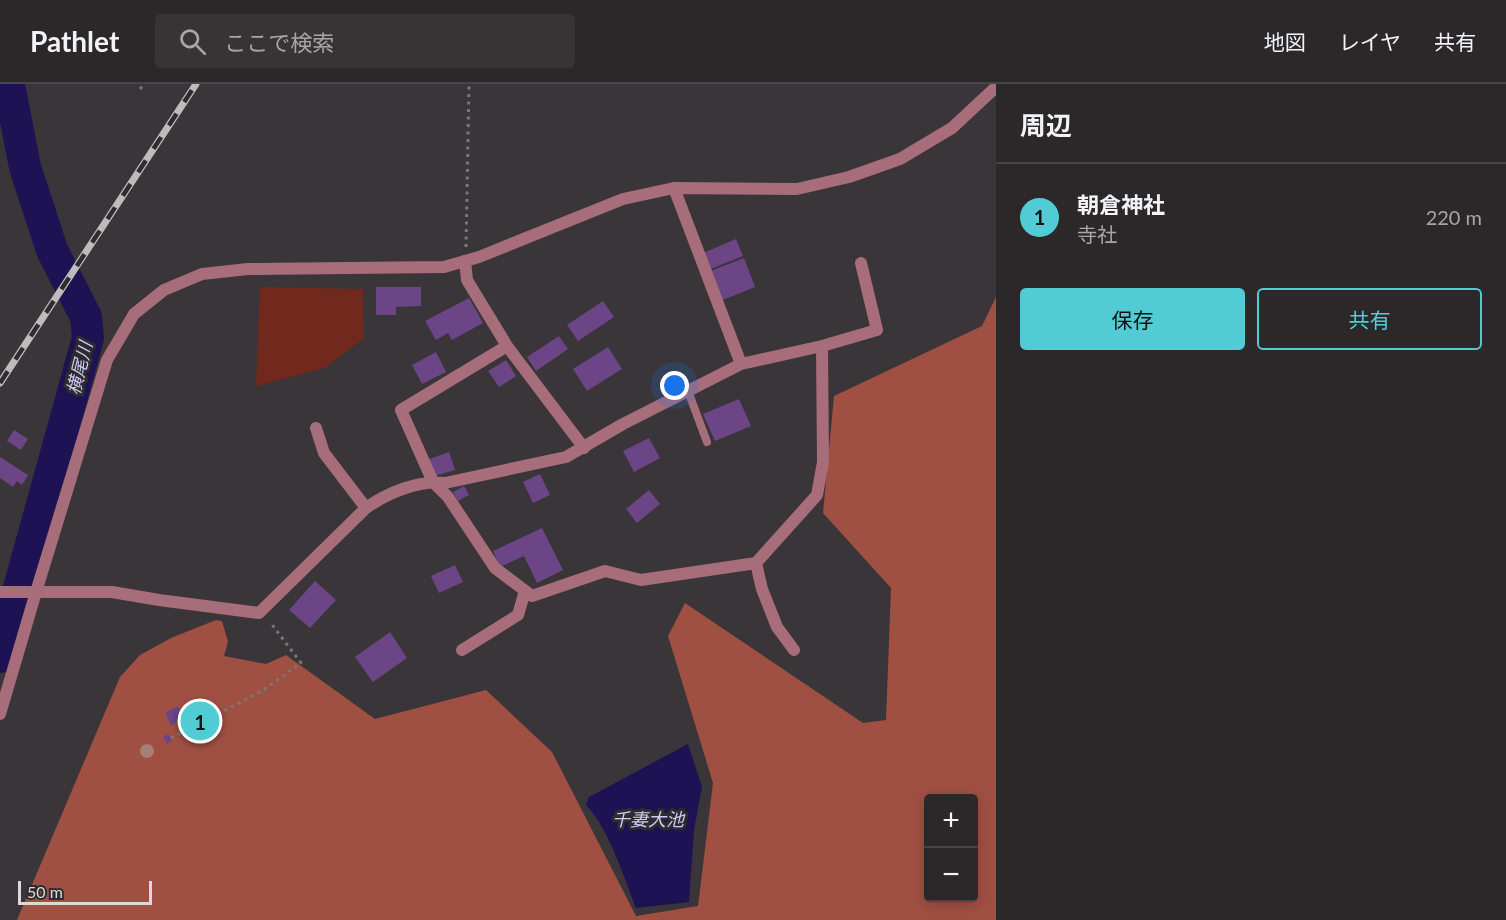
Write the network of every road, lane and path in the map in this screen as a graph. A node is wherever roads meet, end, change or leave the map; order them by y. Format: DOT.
graph roads {
  1 [pos="144,84"];
  2 [pos="469,84"];
  3 [pos="996,87"];
  4 [pos="140,89"];
  5 [pos="674,188"];
  6 [pos="465,261"];
  7 [pos="861,263"];
  8 [pos="507,346"];
  9 [pos="822,346"];
  10 [pos="741,364"];
  11 [pos="688,391"];
  12 [pos="316,428"];
  13 [pos="707,442"];
  14 [pos="584,448"];
  15 [pos="433,482"];
  16 [pos="366,508"];
  17 [pos="756,563"];
  18 [pos="525,591"];
  19 [pos="2,592"];
  20 [pos="33,592"];
  21 [pos="262,611"];
  22 [pos="462,650"];
  23 [pos="794,650"];
  24 [pos="0,714"];
  25 [pos="171,738"];
  1 -- 4 [label="path"];
  2 -- 6 [label="path"];
  3 -- 5 [label="street"];
  5 -- 6 [label="street"];
  5 -- 10 [label="street"];
  6 -- 8 [label="street"];
  6 -- 20 [label="street"];
  7 -- 9 [label="street"];
  8 -- 14 [label="street"];
  8 -- 15 [label="street"];
  9 -- 10 [label="street"];
  9 -- 17 [label="street"];
  10 -- 11 [label="street"];
  11 -- 13 [label="lane"];
  11 -- 14 [label="street"];
  12 -- 16 [label="street"];
  14 -- 15 [label="street"];
  15 -- 16 [label="street"];
  15 -- 18 [label="street"];
  16 -- 21 [label="street"];
  17 -- 18 [label="street"];
  17 -- 23 [label="street"];
  18 -- 22 [label="street"];
  19 -- 20 [label="street"];
  20 -- 21 [label="street"];
  20 -- 24 [label="street"];
  21 -- 25 [label="path"];
}
